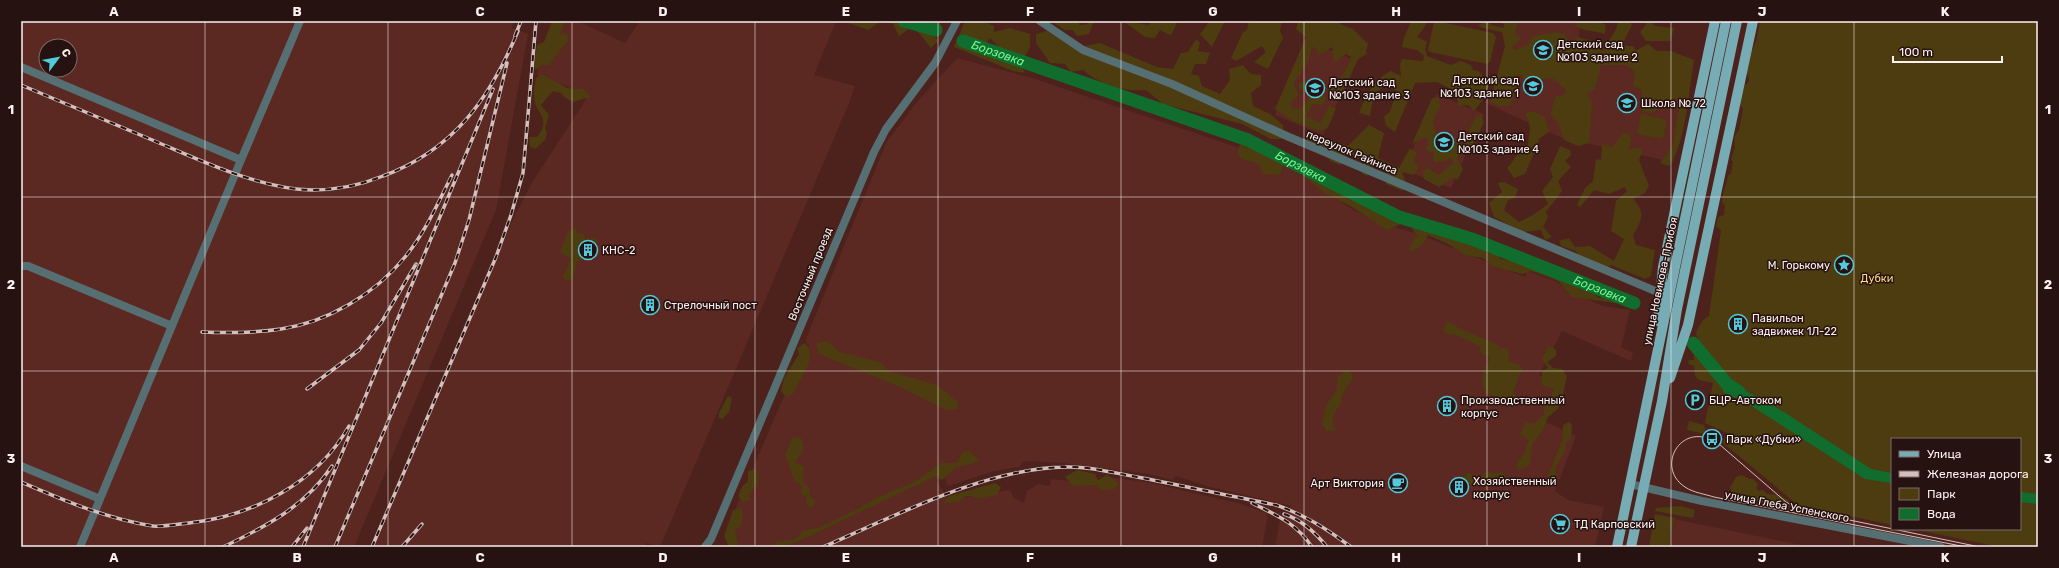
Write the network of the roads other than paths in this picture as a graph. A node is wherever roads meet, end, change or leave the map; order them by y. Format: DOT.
graph roads {
  1 [pos="300,21"];
  2 [pos="957,21"];
  3 [pos="1040,21"];
  4 [pos="1715,21"];
  5 [pos="1726,21"];
  6 [pos="1737,21"];
  7 [pos="1753,21"];
  8 [pos="21,67"];
  9 [pos="241,160"];
  10 [pos="21,266"];
  11 [pos="1660,293"];
  12 [pos="172,326"];
  13 [pos="1655,359"];
  14 [pos="1662,401"];
  15 [pos="21,466"];
  16 [pos="1630,484"];
  17 [pos="1644,487"];
  18 [pos="100,499"];
  19 [pos="80,547"];
  20 [pos="705,547"];
  21 [pos="1618,547"];
  22 [pos="1632,547"];
  23 [pos="1941,547"];
  1 -- 9 [label="street"];
  2 -- 20 [label="street, Восточный проезд"];
  3 -- 11 [label="street, переулок Райниса"];
  4 -- 11 [label="main road"];
  5 -- 13 [label="main road, улица Новикова-Прибоя"];
  6 -- 14 [label="main road, улица Новикова-Прибоя"];
  7 -- 14 [label="main road"];
  8 -- 9 [label="street"];
  9 -- 12 [label="street"];
  10 -- 12 [label="street"];
  11 -- 13 [label="main road"];
  12 -- 18 [label="street"];
  13 -- 16 [label="main road, улица Новикова-Прибоя"];
  14 -- 17 [label="main road, улица Новикова-Прибоя"];
  15 -- 18 [label="street"];
  16 -- 17 [label="street, улица Глеба Успенского"];
  16 -- 21 [label="main road, улица Новикова-Прибоя"];
  17 -- 22 [label="main road, улица Новикова-Прибоя"];
  17 -- 23 [label="street, улица Глеба Успенского"];
  18 -- 19 [label="street"];
}
